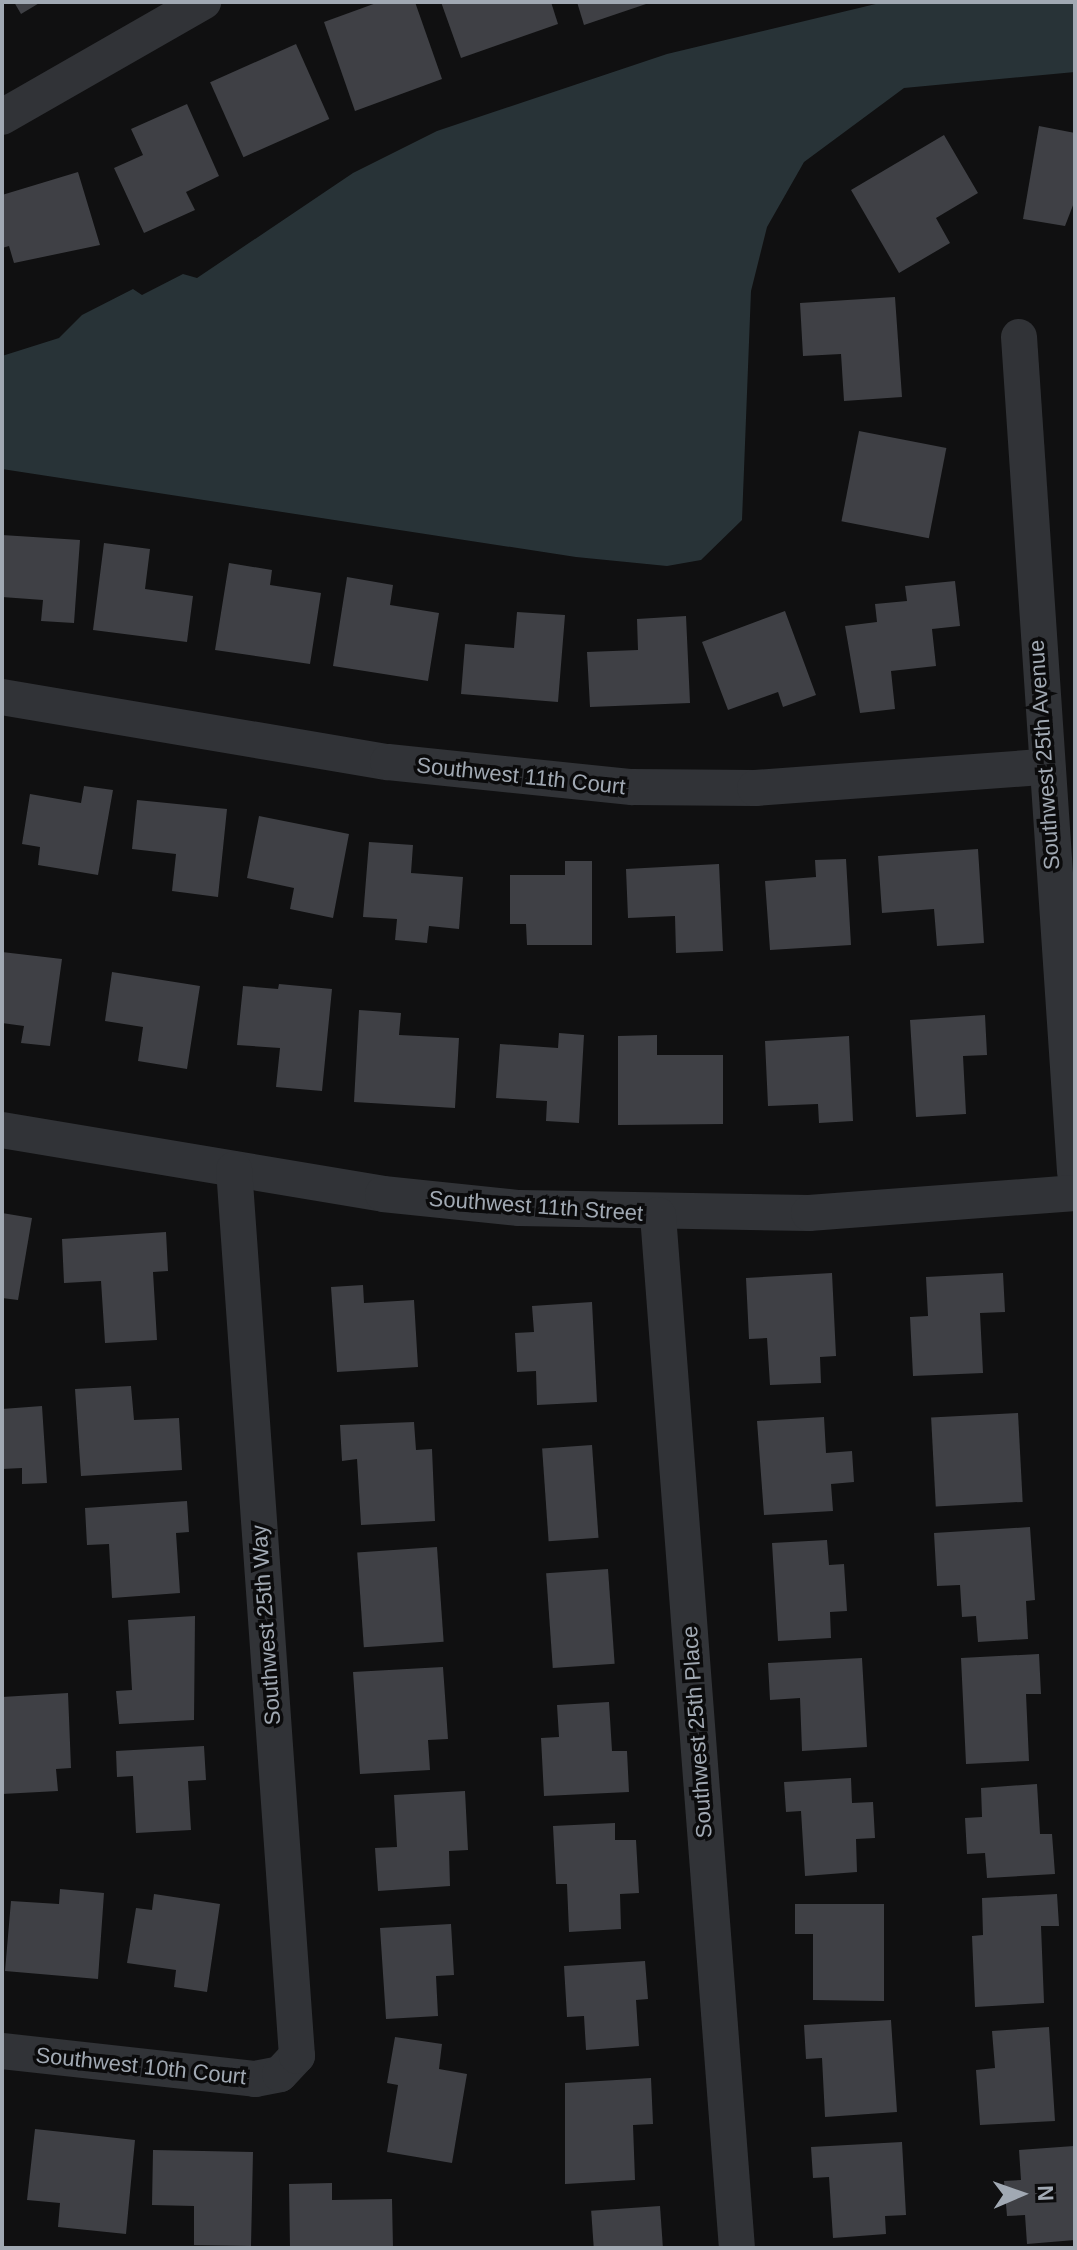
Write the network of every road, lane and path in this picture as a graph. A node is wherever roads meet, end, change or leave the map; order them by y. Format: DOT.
graph roads {
  1 [pos="203,2"];
  2 [pos="2,117"];
  3 [pos="1019,337"];
  4 [pos="2,697"];
  5 [pos="1044,767"];
  6 [pos="2,1130"];
  7 [pos="234,1169"];
  8 [pos="1075,1172"];
  9 [pos="1075,1193"];
  10 [pos="658,1215"];
  11 [pos="2,2051"];
  12 [pos="280,2074"];
  13 [pos="737,2248"];
  1 -- 2 [label="street"];
  3 -- 5 [label="street, Southwest 25th Avenue"];
  4 -- 5 [label="street, Southwest 11th Court"];
  5 -- 8 [label="street, Southwest 25th Avenue"];
  6 -- 7 [label="street, Southwest 11th Street"];
  7 -- 10 [label="street, Southwest 11th Street"];
  7 -- 12 [label="street, Southwest 25th Way"];
  9 -- 10 [label="street, Southwest 11th Street"];
  10 -- 13 [label="street, Southwest 25th Place"];
  11 -- 12 [label="street, Southwest 10th Court"];
}
